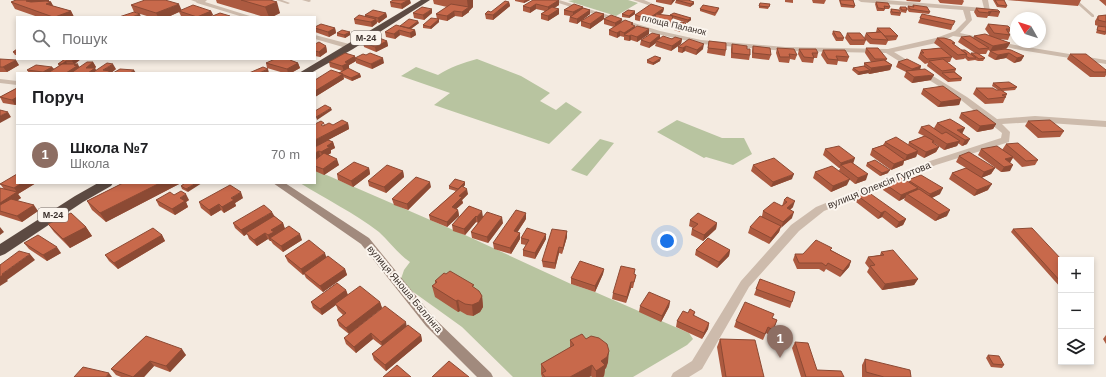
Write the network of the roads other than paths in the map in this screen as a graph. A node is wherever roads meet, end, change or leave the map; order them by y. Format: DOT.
graph roads {
  1 [pos="278,0"];
  2 [pos="426,0"];
  3 [pos="552,0"];
  4 [pos="636,0"];
  5 [pos="862,0"];
  6 [pos="985,0"];
  7 [pos="1075,0"];
  8 [pos="199,1"];
  9 [pos="288,3"];
  10 [pos="648,3"];
  11 [pos="966,9"];
  12 [pos="247,16"];
  13 [pos="1093,16"];
  14 [pos="953,34"];
  15 [pos="316,37"];
  16 [pos="350,47"];
  17 [pos="888,51"];
  18 [pos="1106,62"];
  19 [pos="306,72"];
  20 [pos="1,82"];
  21 [pos="16,83"];
  22 [pos="995,122"];
  23 [pos="1106,124"];
  24 [pos="105,184"];
  25 [pos="280,184"];
  26 [pos="0,251"];
  27 [pos="486,377"];
  28 [pos="678,377"];
  1 -- 9 [label="lane"];
  2 -- 16 [label="highway, М-24"];
  3 -- 17 [label="street, площа Паланок"];
  4 -- 10 [label="street, площа Паланок"];
  5 -- 11 [label="street"];
  6 -- 11 [label="street"];
  7 -- 13 [label="lane"];
  8 -- 12 [label="street"];
  11 -- 14 [label="street, площа Паланок"];
  14 -- 17 [label="street, площа Паланок"];
  14 -- 18 [label="street"];
  15 -- 16 [label="street"];
  16 -- 19 [label="highway, М-24"];
  17 -- 22 [label="street, вулиця Олексія Гуртова"];
  20 -- 21 [label="street"];
  22 -- 23 [label="street"];
  22 -- 28 [label="street, вулиця Олексія Гуртова"];
  24 -- 26 [label="highway, М-24"];
  25 -- 27 [label="street, вулиця Яноша Баллінга"];
}
